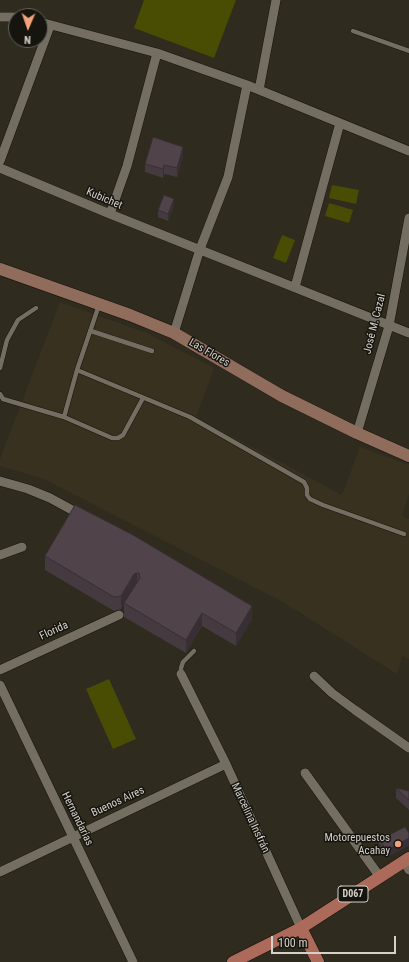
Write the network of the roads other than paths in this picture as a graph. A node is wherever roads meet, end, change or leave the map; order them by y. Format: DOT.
graph roads {
  1 [pos="276,0"];
  2 [pos="50,26"];
  3 [pos="353,31"];
  4 [pos="409,51"];
  5 [pos="157,53"];
  6 [pos="247,85"];
  7 [pos="259,90"];
  8 [pos="340,123"];
  9 [pos="409,151"];
  10 [pos="0,161"];
  11 [pos="0,168"];
  12 [pos="110,214"];
  13 [pos="409,218"];
  14 [pos="200,250"];
  15 [pos="0,269"];
  16 [pos="295,287"];
  17 [pos="99,305"];
  18 [pos="36,308"];
  19 [pos="389,326"];
  20 [pos="90,331"];
  21 [pos="174,333"];
  22 [pos="409,333"];
  23 [pos="152,351"];
  24 [pos="0,368"];
  25 [pos="77,370"];
  26 [pos="0,394"];
  27 [pos="143,398"];
  28 [pos="64,417"];
  29 [pos="357,433"];
  30 [pos="409,456"];
  31 [pos="0,481"];
  32 [pos="90,520"];
  33 [pos="404,534"];
  34 [pos="22,547"];
  35 [pos="0,556"];
  36 [pos="122,613"];
  37 [pos="194,651"];
  38 [pos="0,670"];
  39 [pos="181,674"];
  40 [pos="314,676"];
  41 [pos="0,685"];
  42 [pos="409,748"];
  43 [pos="226,764"];
  44 [pos="305,773"];
  45 [pos="72,837"];
  46 [pos="407,863"];
  47 [pos="0,872"];
  48 [pos="380,877"];
  49 [pos="301,928"];
  50 [pos="133,962"];
  51 [pos="233,962"];
  52 [pos="318,962"];
  1 -- 7 [label="street"];
  2 -- 5 [label="street"];
  2 -- 10 [label="street"];
  3 -- 4 [label="lane"];
  5 -- 6 [label="street"];
  5 -- 12 [label="street"];
  6 -- 7 [label="street"];
  6 -- 14 [label="street"];
  7 -- 8 [label="street"];
  8 -- 9 [label="street"];
  8 -- 16 [label="street"];
  11 -- 12 [label="street, Kubichet"];
  12 -- 14 [label="street, Kubichet"];
  13 -- 19 [label="street, José M. Cazal"];
  14 -- 16 [label="street, Kubichet"];
  14 -- 21 [label="street"];
  15 -- 17 [label="street, Las Flores"];
  16 -- 19 [label="street, Kubichet"];
  17 -- 20 [label="lane"];
  17 -- 21 [label="street, Las Flores"];
  18 -- 24 [label="lane"];
  19 -- 22 [label="street, Kubichet"];
  19 -- 29 [label="street, José M. Cazal"];
  20 -- 23 [label="lane"];
  20 -- 25 [label="lane"];
  21 -- 29 [label="street, Las Flores"];
  25 -- 27 [label="lane"];
  25 -- 28 [label="lane"];
  26 -- 28 [label="lane"];
  27 -- 28 [label="lane"];
  27 -- 33 [label="lane"];
  29 -- 30 [label="street, Las Flores"];
  31 -- 32 [label="street"];
  34 -- 35 [label="street"];
  36 -- 38 [label="street, Florida"];
  37 -- 39 [label="lane"];
  39 -- 43 [label="street, Marcelina Insfrán"];
  40 -- 42 [label="street"];
  41 -- 45 [label="street, Hernandarias"];
  43 -- 45 [label="street, Buenos Aires"];
  43 -- 49 [label="street, Marcelina Insfrán"];
  44 -- 48 [label="street"];
  45 -- 47 [label="street, Buenos Aires"];
  45 -- 50 [label="street, Hernandarias"];
  46 -- 48 [label="main road, D067"];
  48 -- 49 [label="main road, D067"];
  49 -- 51 [label="main road, D067"];
  49 -- 52 [label="main road, Marcelina Insfrán"];
}
